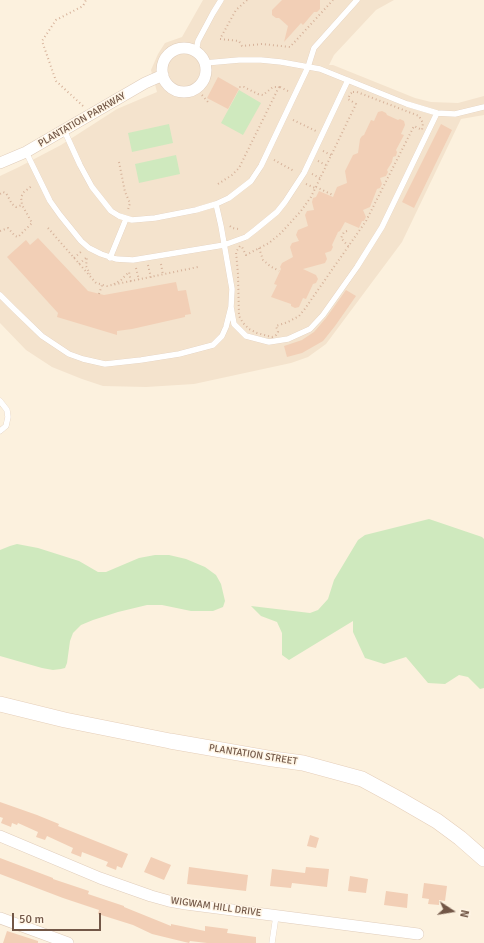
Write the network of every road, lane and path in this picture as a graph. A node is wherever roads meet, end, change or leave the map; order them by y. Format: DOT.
graph roads {
  1 [pos="86,0"];
  2 [pos="221,0"];
  3 [pos="247,0"];
  4 [pos="333,0"];
  5 [pos="357,0"];
  6 [pos="196,52"];
  7 [pos="205,64"];
  8 [pos="308,67"];
  9 [pos="163,76"];
  10 [pos="348,80"];
  11 [pos="239,87"];
  12 [pos="202,95"];
  13 [pos="208,102"];
  14 [pos="83,106"];
  15 [pos="484,107"];
  16 [pos="437,113"];
  17 [pos="301,124"];
  18 [pos="308,127"];
  19 [pos="64,130"];
  20 [pos="26,152"];
  21 [pos="119,162"];
  22 [pos="0,163"];
  23 [pos="281,164"];
  24 [pos="288,168"];
  25 [pos="40,180"];
  26 [pos="218,184"];
  27 [pos="316,187"];
  28 [pos="0,194"];
  29 [pos="333,195"];
  30 [pos="216,204"];
  31 [pos="22,205"];
  32 [pos="126,219"];
  33 [pos="228,220"];
  34 [pos="238,229"];
  35 [pos="0,231"];
  36 [pos="347,231"];
  37 [pos="224,245"];
  38 [pos="350,247"];
  39 [pos="259,248"];
  40 [pos="158,256"];
  41 [pos="110,258"];
  42 [pos="147,258"];
  43 [pos="134,259"];
  44 [pos="79,264"];
  45 [pos="279,271"];
  46 [pos="163,275"];
  47 [pos="90,277"];
  48 [pos="151,278"];
  49 [pos="139,280"];
  50 [pos="132,282"];
  51 [pos="102,285"];
  52 [pos="112,286"];
  53 [pos="0,294"];
  54 [pos="99,294"];
  55 [pos="231,307"];
  56 [pos="0,401"];
  57 [pos="0,431"];
  58 [pos="0,704"];
  59 [pos="0,836"];
  60 [pos="483,858"];
  61 [pos="276,916"];
  62 [pos="0,918"];
  63 [pos="418,934"];
  64 [pos="68,943"];
  65 [pos="272,943"];
  1 -- 14 [label="path"];
  2 -- 6 [label="lane"];
  3 -- 4 [label="path"];
  5 -- 8 [label="lane"];
  6 -- 7 [label="street"];
  6 -- 9 [label="street"];
  7 -- 8 [label="lane"];
  7 -- 9 [label="street"];
  8 -- 10 [label="lane"];
  8 -- 30 [label="lane"];
  9 -- 19 [label="street, PLANTATION PARKWAY"];
  10 -- 16 [label="lane"];
  10 -- 37 [label="lane"];
  11 -- 26 [label="path"];
  12 -- 13 [label="path"];
  15 -- 16 [label="lane"];
  16 -- 55 [label="lane"];
  17 -- 18 [label="path"];
  19 -- 20 [label="street, PLANTATION PARKWAY"];
  19 -- 32 [label="lane"];
  20 -- 22 [label="street, PLANTATION PARKWAY"];
  20 -- 25 [label="lane"];
  21 -- 32 [label="path"];
  23 -- 24 [label="path"];
  25 -- 31 [label="path"];
  25 -- 41 [label="lane"];
  27 -- 29 [label="path"];
  27 -- 38 [label="path"];
  27 -- 39 [label="path"];
  28 -- 31 [label="path"];
  30 -- 32 [label="lane"];
  30 -- 37 [label="lane"];
  31 -- 35 [label="path"];
  32 -- 41 [label="lane"];
  33 -- 34 [label="path"];
  36 -- 38 [label="path"];
  37 -- 40 [label="lane"];
  37 -- 55 [label="lane"];
  38 -- 39 [label="path"];
  39 -- 45 [label="path"];
  40 -- 42 [label="lane"];
  40 -- 46 [label="path"];
  41 -- 43 [label="lane"];
  42 -- 43 [label="lane"];
  42 -- 48 [label="path"];
  43 -- 49 [label="path"];
  44 -- 47 [label="path"];
  50 -- 52 [label="path"];
  51 -- 54 [label="path"];
  53 -- 55 [label="lane"];
  56 -- 57 [label="lane"];
  58 -- 60 [label="main road, PLANTATION STREET"];
  59 -- 61 [label="street, WIGWAM HILL DRIVE"];
  61 -- 63 [label="street, WIGWAM HILL DRIVE"];
  61 -- 65 [label="lane"];
  62 -- 64 [label="street"];
}
